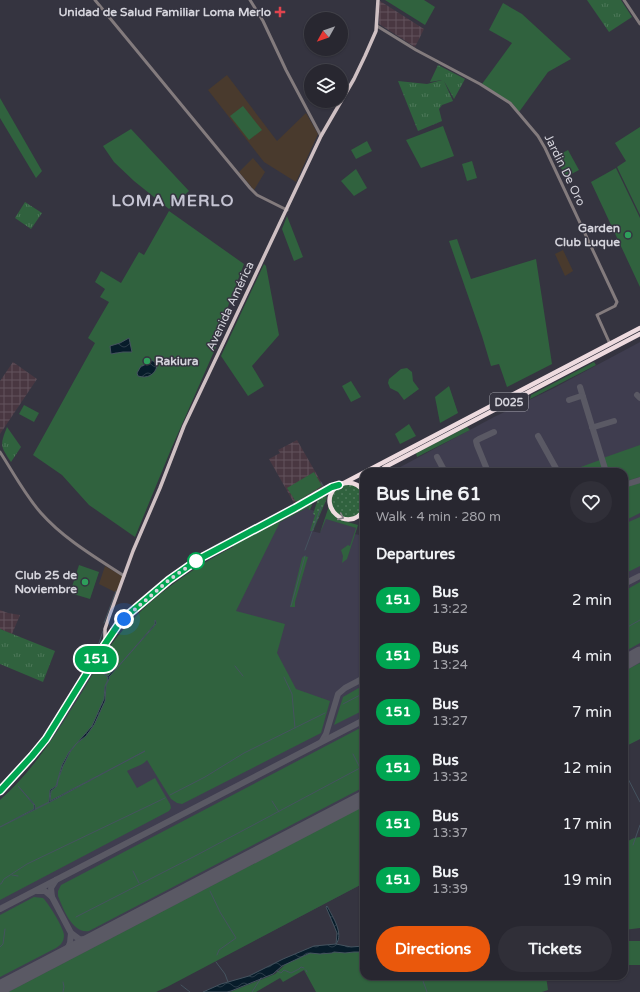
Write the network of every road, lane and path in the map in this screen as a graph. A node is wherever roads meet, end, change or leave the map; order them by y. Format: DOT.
graph roads {
  1 [pos="95,0"];
  2 [pos="250,0"];
  3 [pos="378,0"];
  4 [pos="624,0"];
  5 [pos="640,24"];
  6 [pos="377,26"];
  7 [pos="321,136"];
  8 [pos="287,210"];
  9 [pos="640,328"];
  10 [pos="640,334"];
  11 [pos="610,344"];
  12 [pos="588,358"];
  13 [pos="0,452"];
  14 [pos="371,468"];
  15 [pos="383,468"];
  16 [pos="360,474"];
  17 [pos="340,484"];
  18 [pos="360,487"];
  19 [pos="320,495"];
  20 [pos="330,499"];
  21 [pos="360,514"];
  22 [pos="124,576"];
  23 [pos="106,625"];
  24 [pos="109,638"];
  25 [pos="105,644"];
  26 [pos="0,791"];
  1 -- 8 [label="street"];
  2 -- 7 [label="street"];
  3 -- 6 [label="main road, Avenida América"];
  4 -- 5 [label="street"];
  6 -- 7 [label="main road, Avenida América"];
  6 -- 11 [label="street, Jardin De Oro"];
  7 -- 8 [label="main road, Avenida América"];
  8 -- 22 [label="main road, Avenida América"];
  9 -- 11 [label="highway, D025"];
  10 -- 12 [label="highway, D025"];
  11 -- 12 [label="highway, D025"];
  12 -- 14 [label="highway, D025"];
  12 -- 15 [label="highway, D025"];
  13 -- 22 [label="street"];
  16 -- 17 [label="highway, D025"];
  17 -- 18 [label="highway"];
  17 -- 19 [label="main road, D025"];
  17 -- 20 [label="highway, D025"];
  19 -- 20 [label="main road"];
  19 -- 24 [label="main road, D025"];
  20 -- 21 [label="highway, one-way"];
  22 -- 23 [label="main road, Avenida América"];
  23 -- 24 [label="main road"];
  23 -- 25 [label="main road, Avenida América"];
  24 -- 25 [label="main road, D025"];
  25 -- 26 [label="main road, D025"];
}
